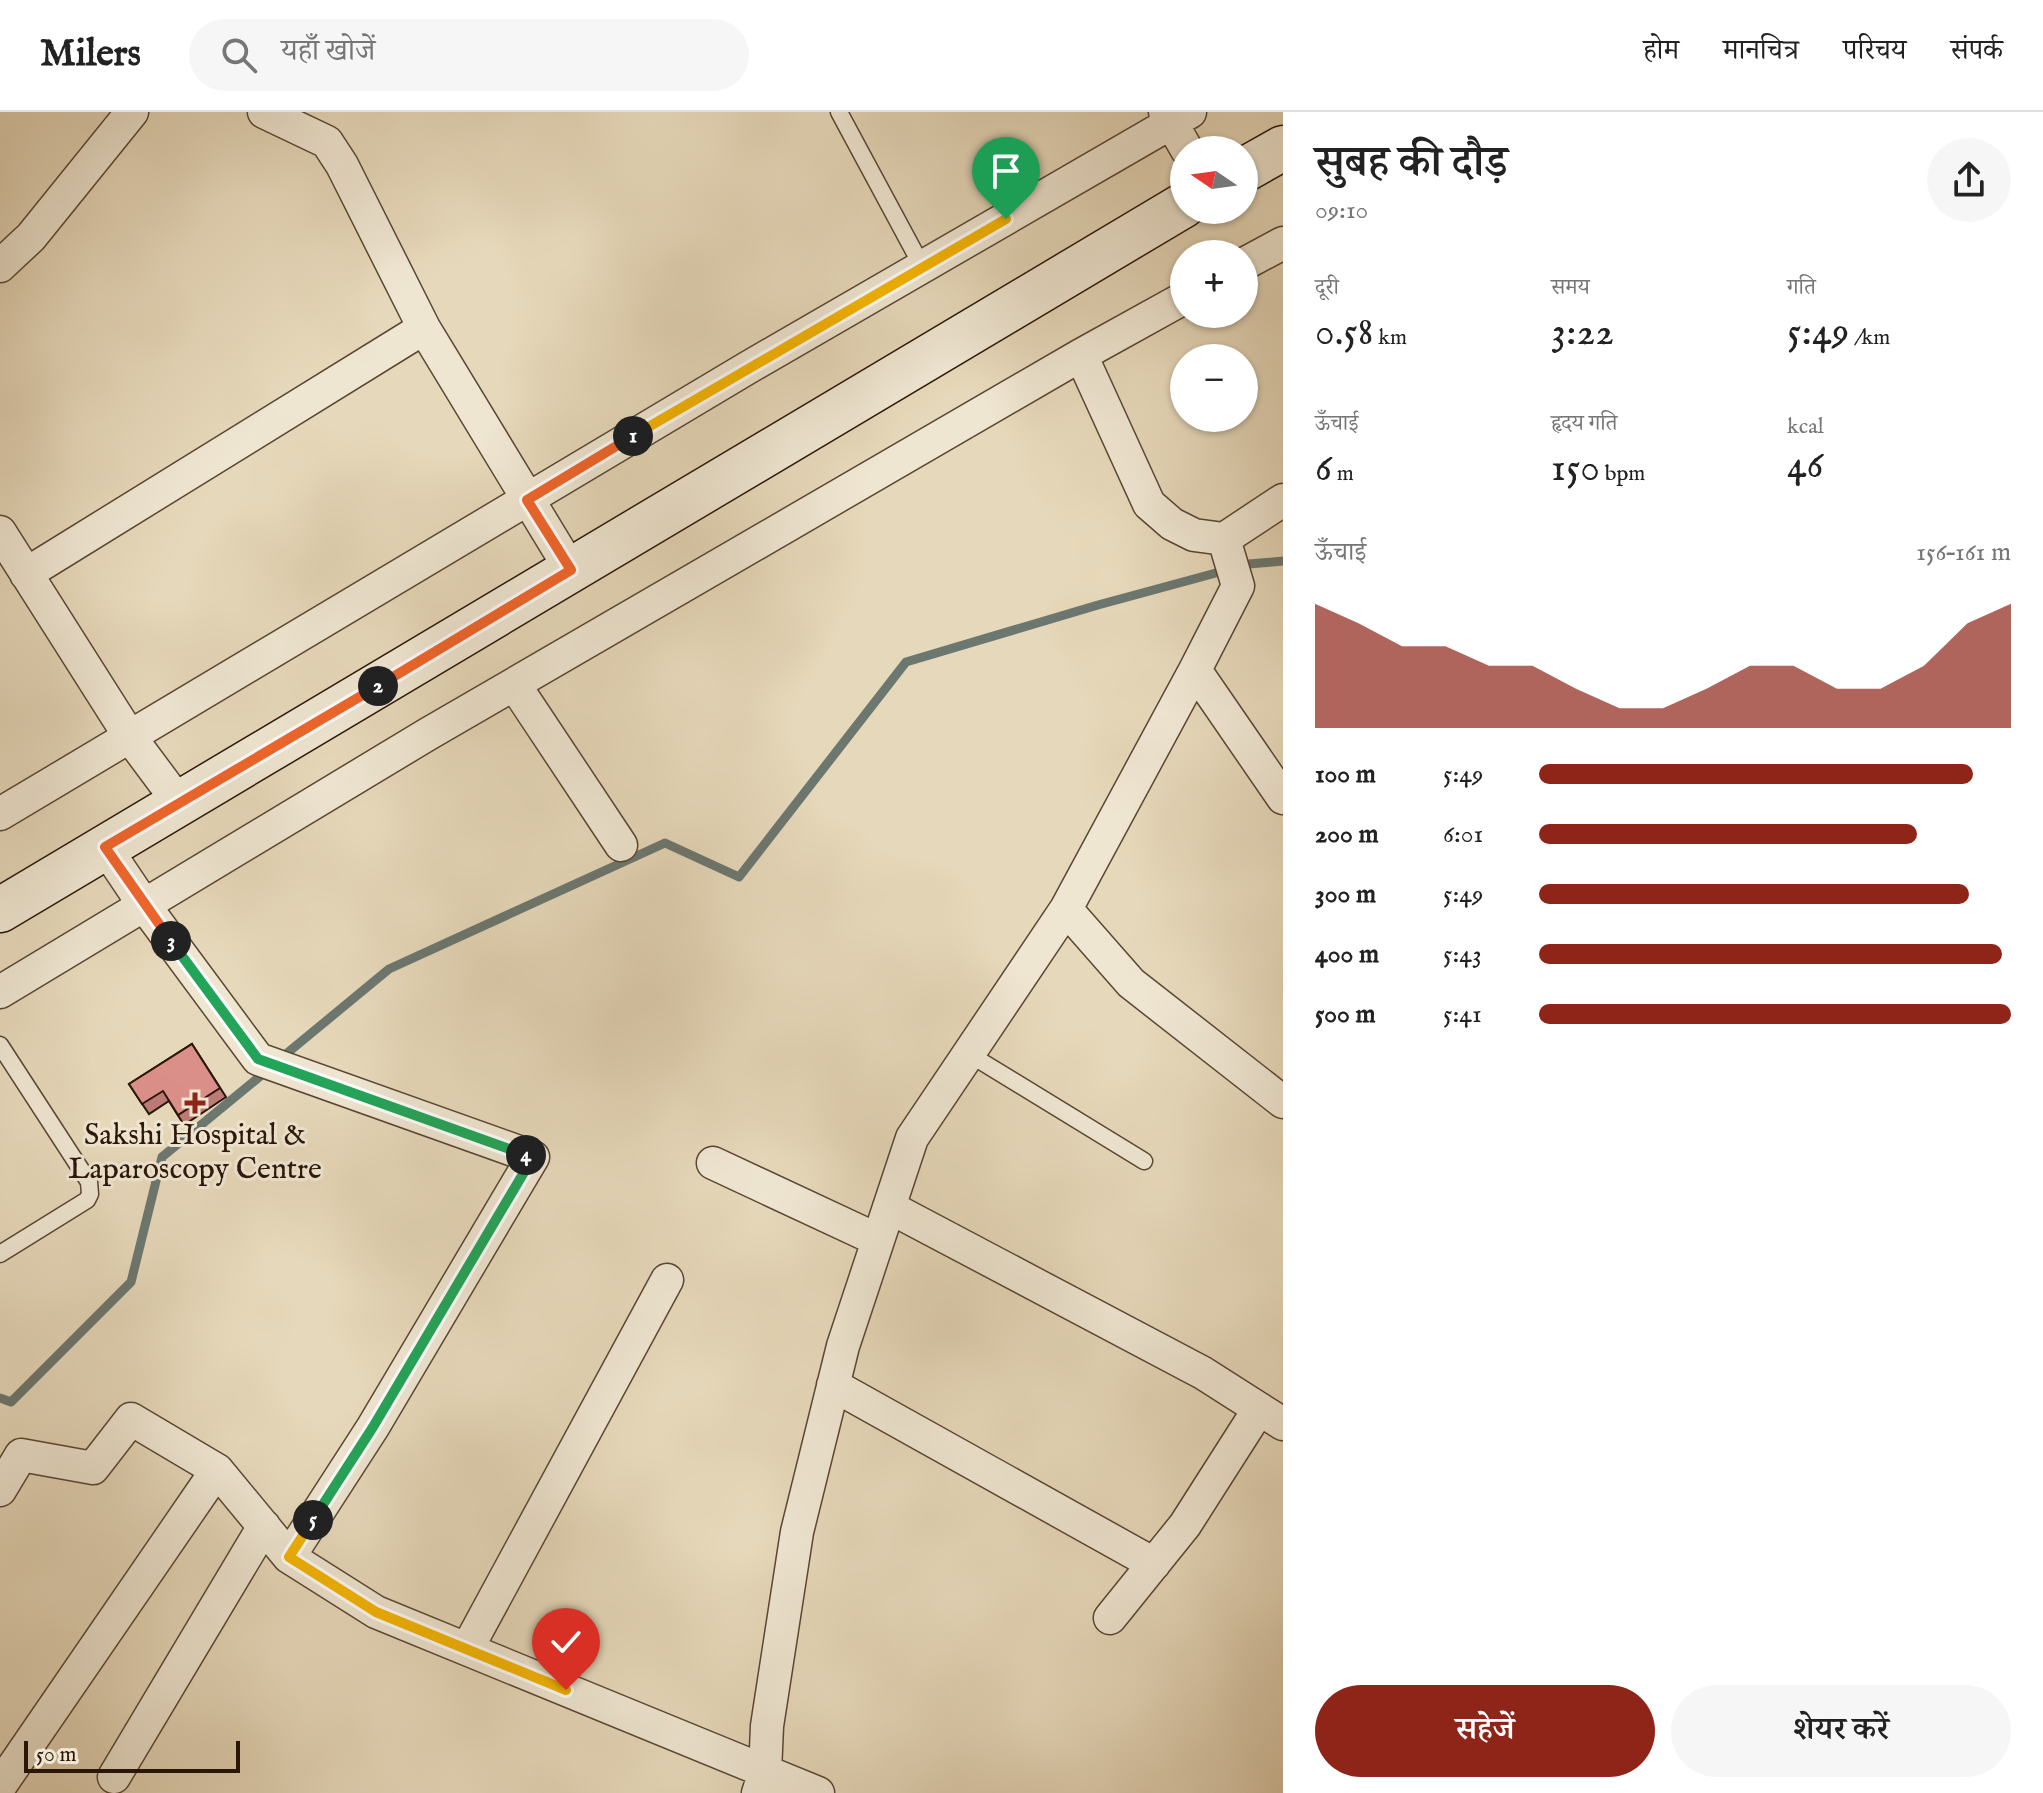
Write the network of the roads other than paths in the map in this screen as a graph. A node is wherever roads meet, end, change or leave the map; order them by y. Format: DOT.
graph roads {
  1 [pos="132,112"];
  2 [pos="264,112"];
  3 [pos="839,112"];
  4 [pos="1178,124"];
  5 [pos="1283,148"];
  6 [pos="1258,162"];
  7 [pos="1170,213"];
  8 [pos="1283,243"];
  9 [pos="1258,256"];
  10 [pos="0,266"];
  11 [pos="923,268"];
  12 [pos="1170,306"];
  13 [pos="424,328"];
  14 [pos="1081,355"];
  15 [pos="527,500"];
  16 [pos="1283,500"];
  17 [pos="0,532"];
  18 [pos="1226,547"];
  19 [pos="571,570"];
  20 [pos="26,574"];
  21 [pos="1195,670"];
  22 [pos="514,684"];
  23 [pos="130,737"];
  24 [pos="1283,798"];
  25 [pos="180,804"];
  26 [pos="0,814"];
  27 [pos="621,845"];
  28 [pos="105,847"];
  29 [pos="144,905"];
  30 [pos="1066,909"];
  31 [pos="0,910"];
  32 [pos="0,992"];
  33 [pos="0,1045"];
  34 [pos="969,1054"];
  35 [pos="1283,1102"];
  36 [pos="1144,1161"];
  37 [pos="713,1163"];
  38 [pos="889,1207"];
  39 [pos="878,1240"];
  40 [pos="0,1254"];
  41 [pos="667,1280"];
  42 [pos="833,1385"];
  43 [pos="1271,1416"];
  44 [pos="217,1470"];
  45 [pos="0,1490"];
  46 [pos="264,1526"];
  47 [pos="289,1557"];
  48 [pos="1154,1564"];
  49 [pos="1110,1618"];
  50 [pos="467,1649"];
  51 [pos="114,1777"];
  52 [pos="762,1782"];
  53 [pos="0,1786"];
  54 [pos="818,1793"];
  1 -- 10 [label="street"];
  2 -- 13 [label="street"];
  3 -- 11 [label="lane"];
  4 -- 11 [label="street"];
  5 -- 6 [label="main road"];
  7 -- 19 [label="main road"];
  8 -- 9 [label="street"];
  11 -- 15 [label="street"];
  12 -- 14 [label="street"];
  13 -- 15 [label="street"];
  13 -- 20 [label="street"];
  14 -- 18 [label="street"];
  14 -- 22 [label="street"];
  15 -- 19 [label="street"];
  15 -- 23 [label="street"];
  16 -- 18 [label="street"];
  17 -- 20 [label="street"];
  18 -- 21 [label="street"];
  19 -- 25 [label="main road"];
  20 -- 23 [label="street"];
  21 -- 24 [label="street"];
  21 -- 30 [label="street"];
  22 -- 27 [label="street"];
  22 -- 29 [label="street"];
  23 -- 25 [label="street"];
  23 -- 26 [label="street"];
  25 -- 28 [label="main road"];
  28 -- 29 [label="street"];
  28 -- 31 [label="main road"];
  29 -- 32 [label="street"];
  29 -- 47 [label="street"];
  30 -- 34 [label="street"];
  30 -- 35 [label="street"];
  33 -- 40 [label="lane"];
  34 -- 36 [label="lane"];
  34 -- 38 [label="street"];
  37 -- 39 [label="street"];
  38 -- 39 [label="street"];
  38 -- 43 [label="street"];
  39 -- 42 [label="street"];
  41 -- 50 [label="street"];
  42 -- 48 [label="street"];
  42 -- 52 [label="street"];
  43 -- 48 [label="street"];
  44 -- 45 [label="street"];
  44 -- 46 [label="street"];
  44 -- 53 [label="street"];
  46 -- 47 [label="street"];
  46 -- 51 [label="street"];
  47 -- 50 [label="street"];
  48 -- 49 [label="street"];
  50 -- 52 [label="street"];
  52 -- 54 [label="street"];
}
